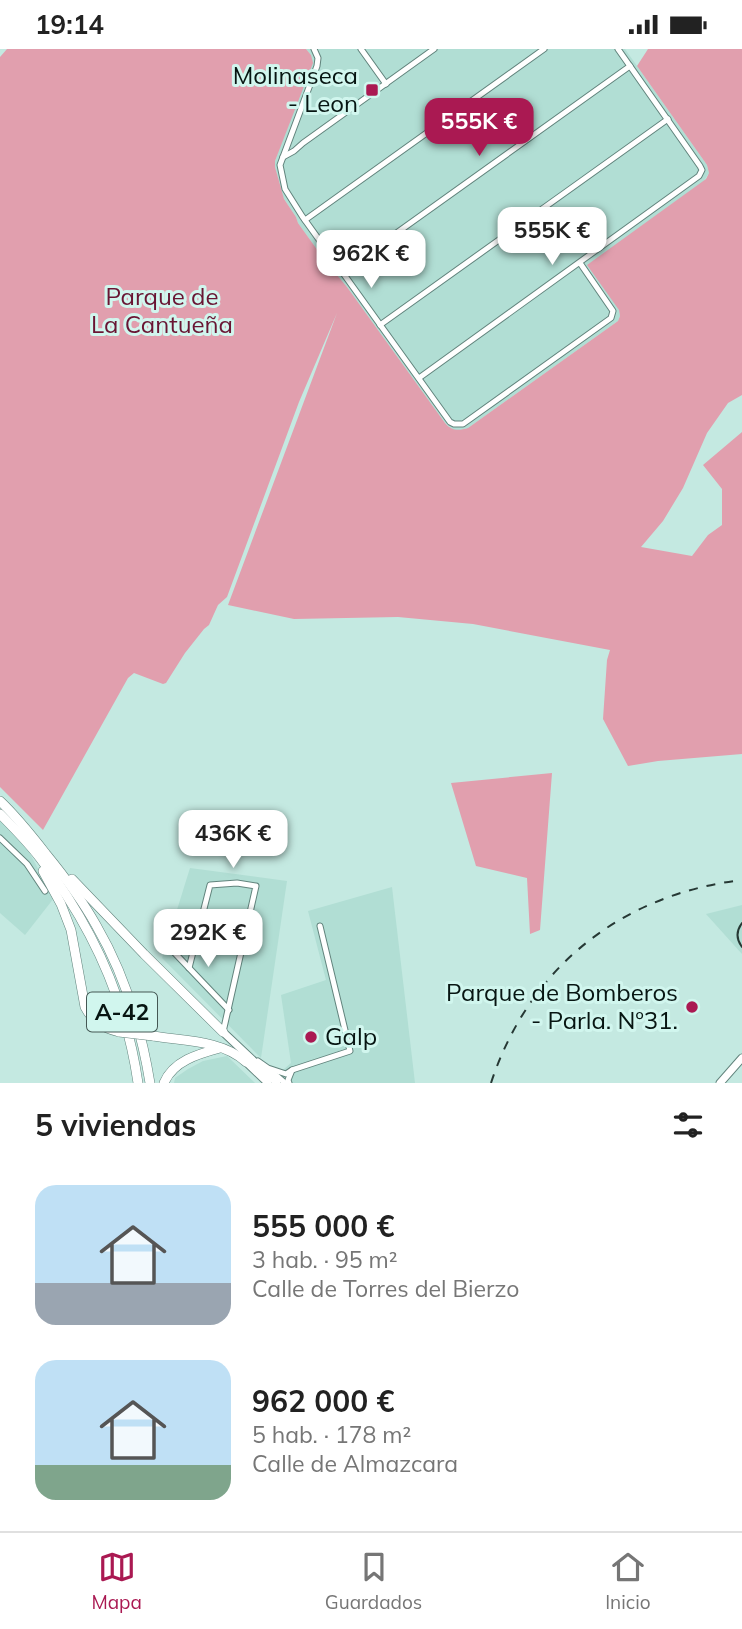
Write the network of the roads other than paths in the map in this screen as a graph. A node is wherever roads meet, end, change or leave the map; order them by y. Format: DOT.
graph roads {
  1 [pos="314,49"];
  2 [pos="360,49"];
  3 [pos="434,49"];
  4 [pos="544,49"];
  5 [pos="618,49"];
  6 [pos="630,66"];
  7 [pos="386,84"];
  8 [pos="668,119"];
  9 [pos="289,137"];
  10 [pos="303,143"];
  11 [pos="282,158"];
  12 [pos="305,220"];
  13 [pos="580,263"];
  14 [pos="342,272"];
  15 [pos="380,325"];
  16 [pos="419,378"];
  17 [pos="0,801"];
  18 [pos="0,814"];
  19 [pos="27,830"];
  20 [pos="0,838"];
  21 [pos="30,848"];
  22 [pos="27,864"];
  23 [pos="45,891"];
  24 [pos="320,926"];
  25 [pos="169,947"];
  26 [pos="189,968"];
  27 [pos="176,986"];
  28 [pos="229,1010"];
  29 [pos="223,1032"];
  30 [pos="202,1043"];
  31 [pos="224,1047"];
  32 [pos="246,1057"];
  33 [pos="742,1058"];
  34 [pos="268,1068"];
  35 [pos="292,1070"];
  36 [pos="138,1083"];
  37 [pos="150,1083"];
  38 [pos="164,1083"];
  39 [pos="268,1083"];
  40 [pos="277,1083"];
  41 [pos="287,1083"];
  42 [pos="717,1083"];
  1 -- 9 [label="street"];
  2 -- 7 [label="street"];
  3 -- 7 [label="street"];
  4 -- 12 [label="street"];
  5 -- 6 [label="street"];
  6 -- 8 [label="street"];
  6 -- 14 [label="street"];
  7 -- 10 [label="street"];
  8 -- 13 [label="street"];
  8 -- 15 [label="street"];
  9 -- 10 [label="street"];
  9 -- 11 [label="street"];
  10 -- 11 [label="street"];
  11 -- 12 [label="street"];
  12 -- 14 [label="street"];
  13 -- 16 [label="street"];
  13 -- 16 [label="street"];
  14 -- 15 [label="street"];
  15 -- 16 [label="street"];
  17 -- 19 [label="highway, A-42"];
  18 -- 21 [label="highway, A-42"];
  19 -- 27 [label="highway"];
  19 -- 37 [label="highway, A-42"];
  20 -- 22 [label="street"];
  21 -- 22 [label="street"];
  21 -- 30 [label="highway, bridge"];
  21 -- 36 [label="highway, A-42"];
  22 -- 23 [label="street"];
  24 -- 35 [label="street"];
  25 -- 26 [label="street"];
  26 -- 28 [label="street"];
  26 -- 28 [label="street"];
  27 -- 29 [label="highway"];
  27 -- 30 [label="highway"];
  28 -- 29 [label="street"];
  29 -- 32 [label="main road"];
  30 -- 31 [label="highway"];
  31 -- 32 [label="highway"];
  31 -- 38 [label="highway"];
  32 -- 34 [label="street"];
  32 -- 39 [label="main road"];
  32 -- 40 [label="main road"];
  33 -- 42 [label="main road"];
  34 -- 35 [label="street"];
  34 -- 41 [label="street"];
  35 -- 41 [label="street"];
}
